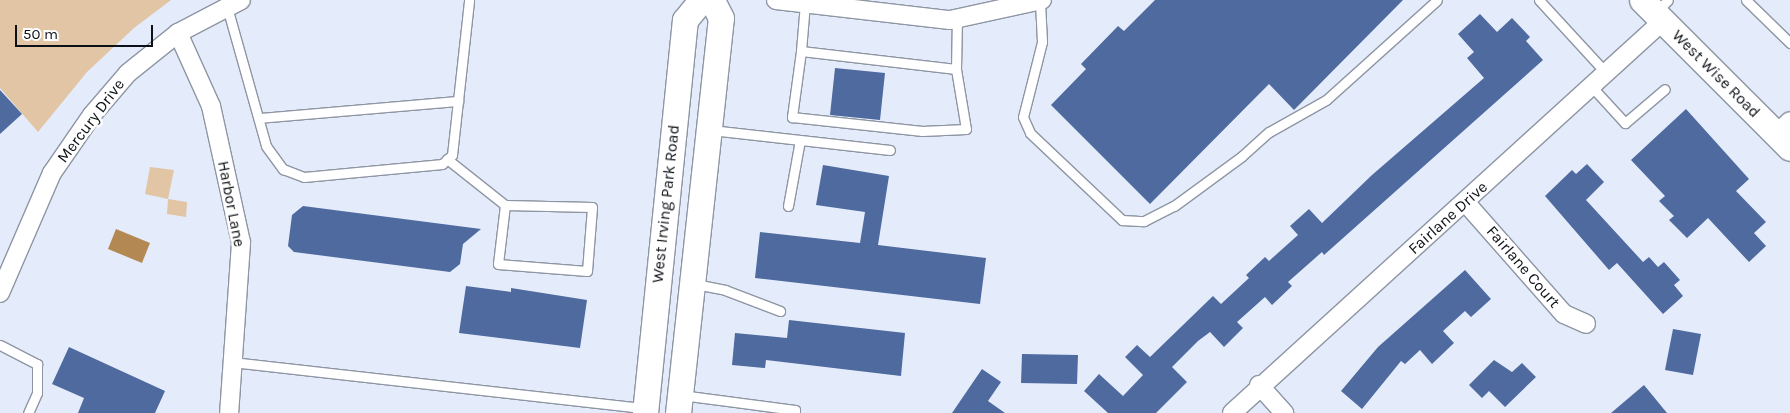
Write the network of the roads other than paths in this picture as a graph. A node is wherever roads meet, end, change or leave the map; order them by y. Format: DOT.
graph roads {
  1 [pos="469,0"];
  2 [pos="701,0"];
  3 [pos="712,0"];
  4 [pos="776,0"];
  5 [pos="1437,0"];
  6 [pos="1539,0"];
  7 [pos="1746,0"];
  8 [pos="1041,1"];
  9 [pos="230,2"];
  10 [pos="805,3"];
  11 [pos="834,3"];
  12 [pos="1657,9"];
  13 [pos="957,18"];
  14 [pos="178,33"];
  15 [pos="1790,43"];
  16 [pos="801,51"];
  17 [pos="956,69"];
  18 [pos="1607,74"];
  19 [pos="1592,87"];
  20 [pos="1665,89"];
  21 [pos="458,101"];
  22 [pos="259,118"];
  23 [pos="709,130"];
  24 [pos="1785,134"];
  25 [pos="800,140"];
  26 [pos="890,150"];
  27 [pos="447,159"];
  28 [pos="1466,202"];
  29 [pos="505,205"];
  30 [pos="788,206"];
  31 [pos="692,283"];
  32 [pos="0,293"];
  33 [pos="780,312"];
  34 [pos="1586,324"];
  35 [pos="0,345"];
  36 [pos="232,362"];
  37 [pos="1259,385"];
  38 [pos="679,404"];
  39 [pos="645,411"];
  40 [pos="28,413"];
  41 [pos="229,413"];
  42 [pos="795,413"];
  43 [pos="1232,413"];
  44 [pos="1284,413"];
  1 -- 21 [label="lane"];
  2 -- 39 [label="main road, West Irving Park Road"];
  3 -- 23 [label="main road"];
  4 -- 10 [label="street"];
  5 -- 8 [label="lane"];
  6 -- 18 [label="lane"];
  7 -- 15 [label="lane"];
  8 -- 13 [label="street"];
  9 -- 14 [label="street, Mercury Drive"];
  9 -- 22 [label="lane"];
  10 -- 11 [label="street"];
  10 -- 16 [label="lane"];
  11 -- 13 [label="street"];
  12 -- 18 [label="street, Fairlane Drive"];
  12 -- 24 [label="main road, West Wise Road"];
  13 -- 17 [label="lane"];
  14 -- 32 [label="street, Mercury Drive"];
  14 -- 36 [label="street, Harbor Lane"];
  16 -- 17 [label="lane"];
  16 -- 17 [label="lane"];
  18 -- 19 [label="street, Fairlane Drive"];
  19 -- 20 [label="lane"];
  19 -- 28 [label="street, Fairlane Drive"];
  21 -- 22 [label="lane"];
  21 -- 27 [label="lane"];
  22 -- 27 [label="lane"];
  23 -- 25 [label="lane"];
  23 -- 31 [label="main road"];
  25 -- 26 [label="lane"];
  25 -- 30 [label="lane"];
  27 -- 29 [label="lane"];
  28 -- 34 [label="street, Fairlane Court"];
  28 -- 37 [label="street, Fairlane Drive"];
  29 -- 29 [label="lane"];
  31 -- 33 [label="lane"];
  31 -- 38 [label="main road"];
  35 -- 40 [label="lane"];
  36 -- 39 [label="lane"];
  36 -- 41 [label="street, Harbor Lane"];
  37 -- 43 [label="street, Fairlane Drive"];
  37 -- 44 [label="street"];
  38 -- 42 [label="lane"];
}
